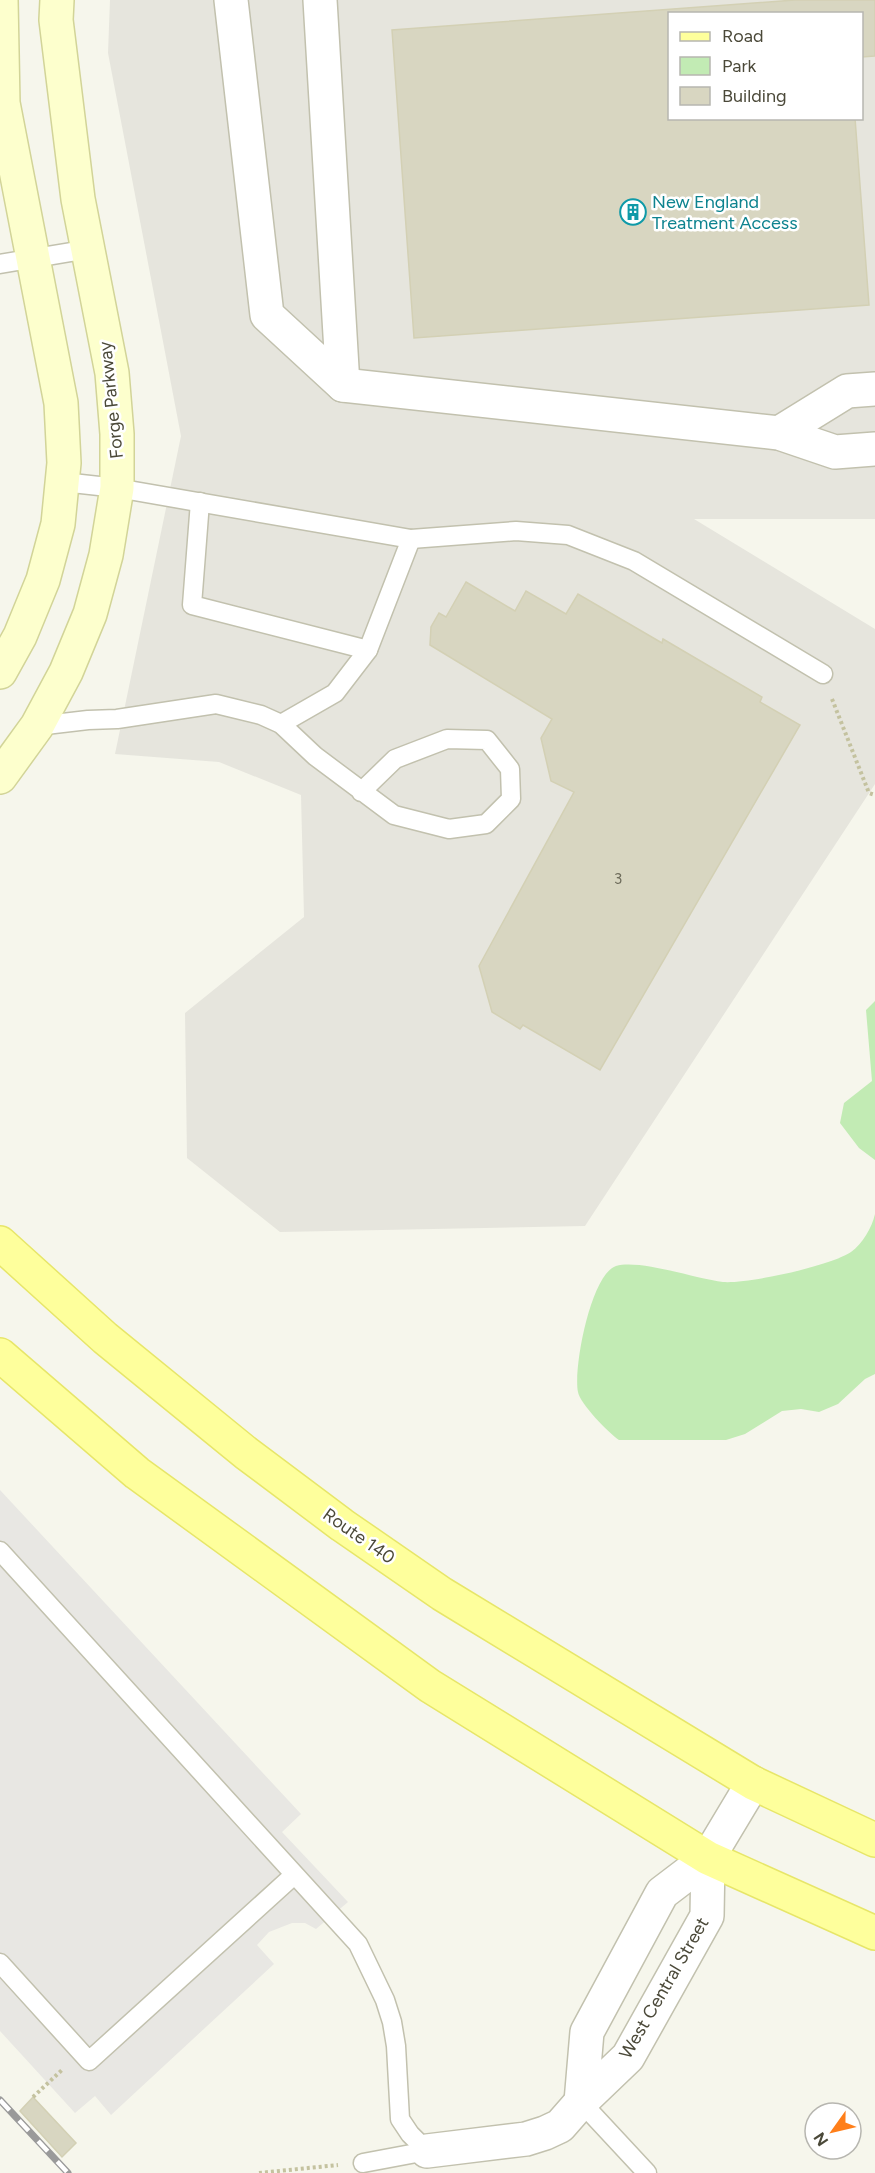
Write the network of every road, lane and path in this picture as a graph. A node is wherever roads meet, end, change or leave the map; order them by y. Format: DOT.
graph roads {
  1 [pos="1,0"];
  2 [pos="57,0"];
  3 [pos="231,0"];
  4 [pos="320,0"];
  5 [pos="88,249"];
  6 [pos="34,257"];
  7 [pos="0,264"];
  8 [pos="343,385"];
  9 [pos="875,389"];
  10 [pos="779,433"];
  11 [pos="875,449"];
  12 [pos="63,482"];
  13 [pos="117,488"];
  14 [pos="200,502"];
  15 [pos="411,538"];
  16 [pos="368,650"];
  17 [pos="0,672"];
  18 [pos="823,674"];
  19 [pos="281,724"];
  20 [pos="37,726"];
  21 [pos="0,777"];
  22 [pos="361,792"];
  23 [pos="875,795"];
  24 [pos="0,1243"];
  25 [pos="0,1355"];
  26 [pos="0,1551"];
  27 [pos="753,1783"];
  28 [pos="875,1840"];
  29 [pos="708,1858"];
  30 [pos="294,1875"];
  31 [pos="875,1933"];
  32 [pos="0,1963"];
  33 [pos="81,2051"];
  34 [pos="33,2097"];
  35 [pos="581,2102"];
  36 [pos="428,2151"];
  37 [pos="363,2163"];
  38 [pos="259,2173"];
  39 [pos="647,2173"];
  1 -- 6 [label="street"];
  2 -- 5 [label="street, Forge Parkway"];
  3 -- 8 [label="street"];
  4 -- 8 [label="street"];
  5 -- 6 [label="lane"];
  5 -- 13 [label="street, Forge Parkway"];
  6 -- 7 [label="lane"];
  6 -- 12 [label="street"];
  8 -- 10 [label="street"];
  9 -- 10 [label="street"];
  10 -- 11 [label="street"];
  12 -- 13 [label="lane"];
  12 -- 17 [label="street"];
  13 -- 14 [label="lane"];
  13 -- 20 [label="street, Forge Parkway"];
  14 -- 15 [label="lane"];
  14 -- 16 [label="lane"];
  15 -- 16 [label="lane"];
  15 -- 18 [label="lane"];
  16 -- 19 [label="lane"];
  18 -- 23 [label="path"];
  19 -- 20 [label="lane"];
  19 -- 22 [label="lane"];
  20 -- 21 [label="street, Forge Parkway"];
  22 -- 22 [label="lane"];
  24 -- 27 [label="main road, Route 140"];
  25 -- 29 [label="main road"];
  26 -- 30 [label="lane"];
  27 -- 28 [label="main road"];
  27 -- 29 [label="street, West Central Street"];
  29 -- 31 [label="main road"];
  29 -- 35 [label="street, West Central Street"];
  29 -- 35 [label="street, West Central Street"];
  30 -- 33 [label="lane"];
  30 -- 36 [label="lane"];
  32 -- 33 [label="lane"];
  33 -- 34 [label="path"];
  35 -- 36 [label="street, West Central Street"];
  35 -- 39 [label="lane"];
  36 -- 37 [label="lane"];
  37 -- 38 [label="path"];
}
